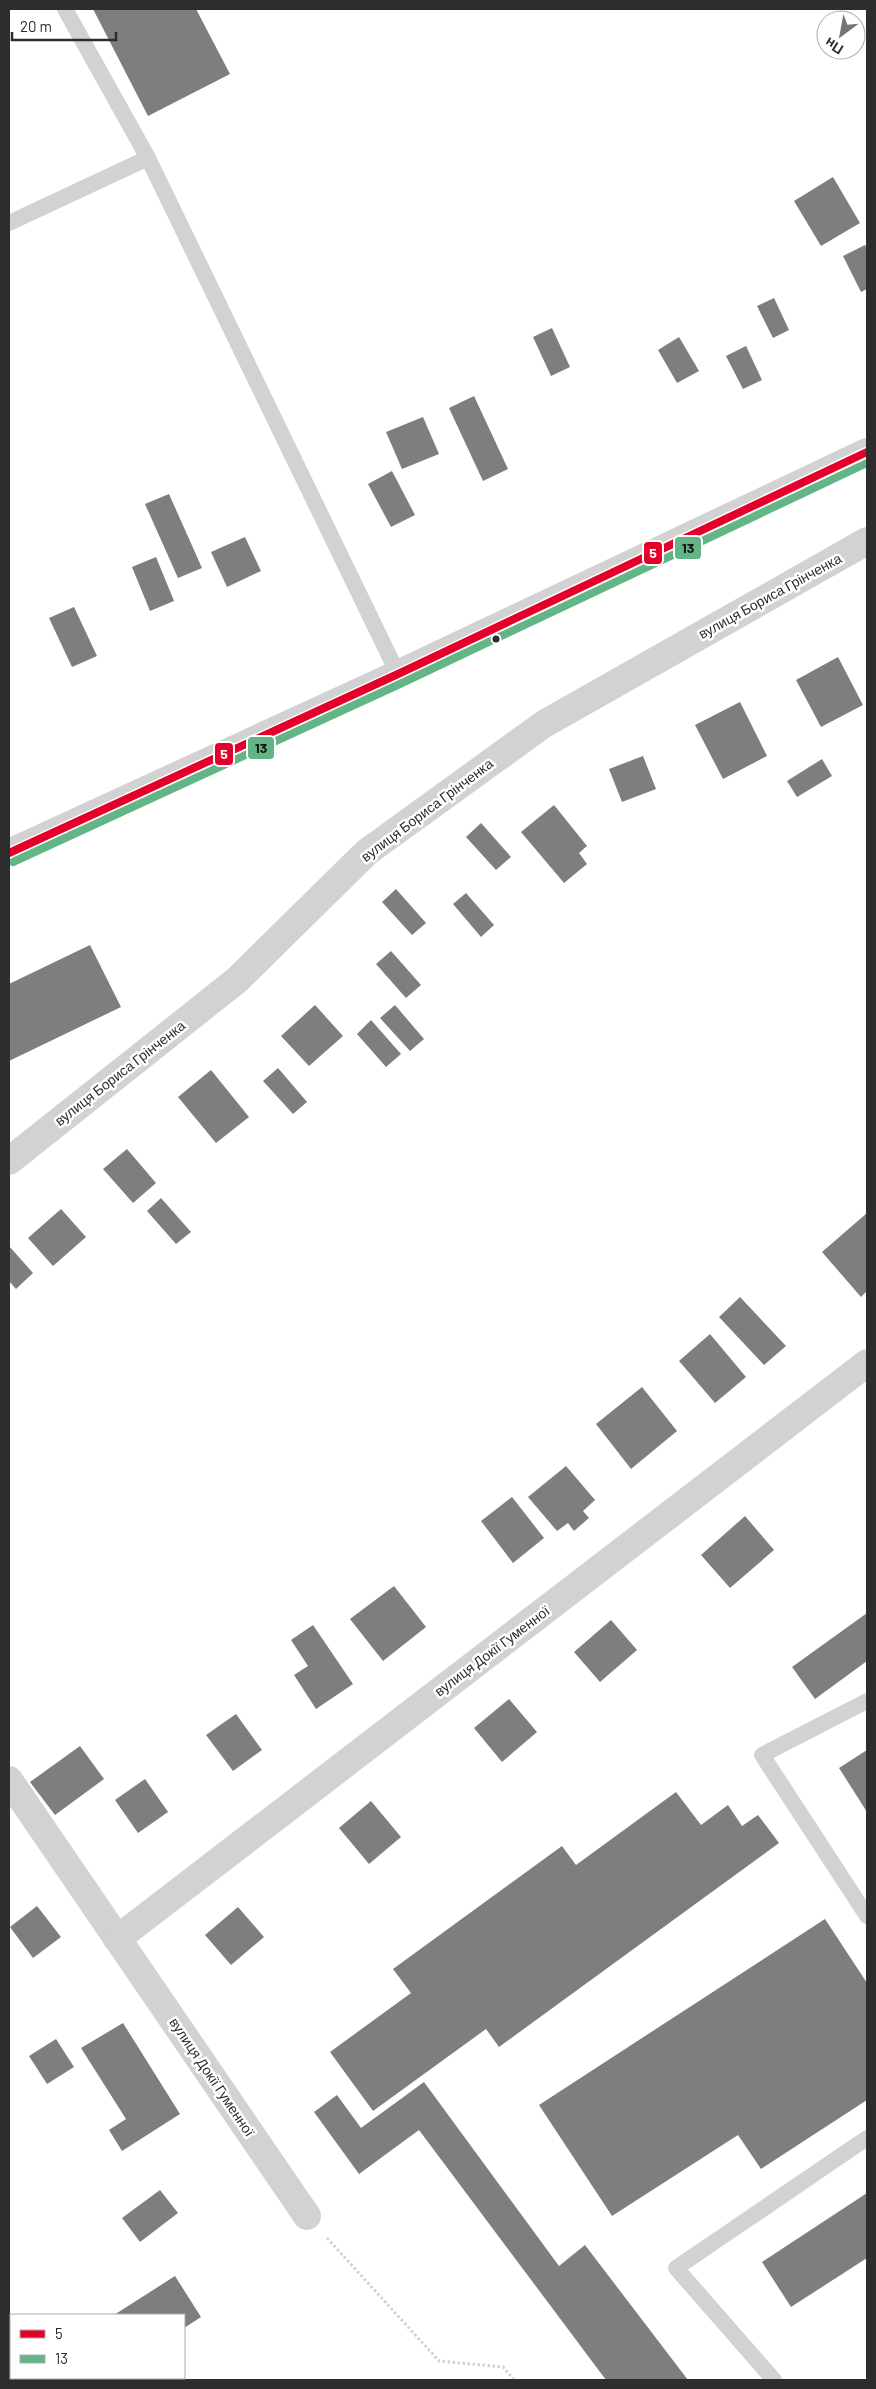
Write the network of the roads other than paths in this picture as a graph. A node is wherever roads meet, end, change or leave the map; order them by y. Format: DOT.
graph roads {
  1 [pos="65,9"];
  2 [pos="148,158"];
  3 [pos="9,223"];
  4 [pos="867,452"];
  5 [pos="867,541"];
  6 [pos="398,674"];
  7 [pos="9,853"];
  8 [pos="9,1160"];
  9 [pos="867,1363"];
  10 [pos="867,1701"];
  11 [pos="9,1780"];
  12 [pos="867,1916"];
  13 [pos="117,1939"];
  14 [pos="867,2138"];
  15 [pos="307,2216"];
  16 [pos="774,2380"];
  1 -- 2 [label="lane"];
  2 -- 3 [label="lane"];
  2 -- 6 [label="lane"];
  4 -- 6 [label="street"];
  5 -- 8 [label="street, вулиця Бориса Грінченка"];
  6 -- 7 [label="street"];
  9 -- 13 [label="street, вулиця Докії Гуменної"];
  10 -- 12 [label="lane"];
  11 -- 13 [label="street, вулиця Докії Гуменної"];
  13 -- 15 [label="street, вулиця Докії Гуменної"];
  14 -- 16 [label="lane"];
}
